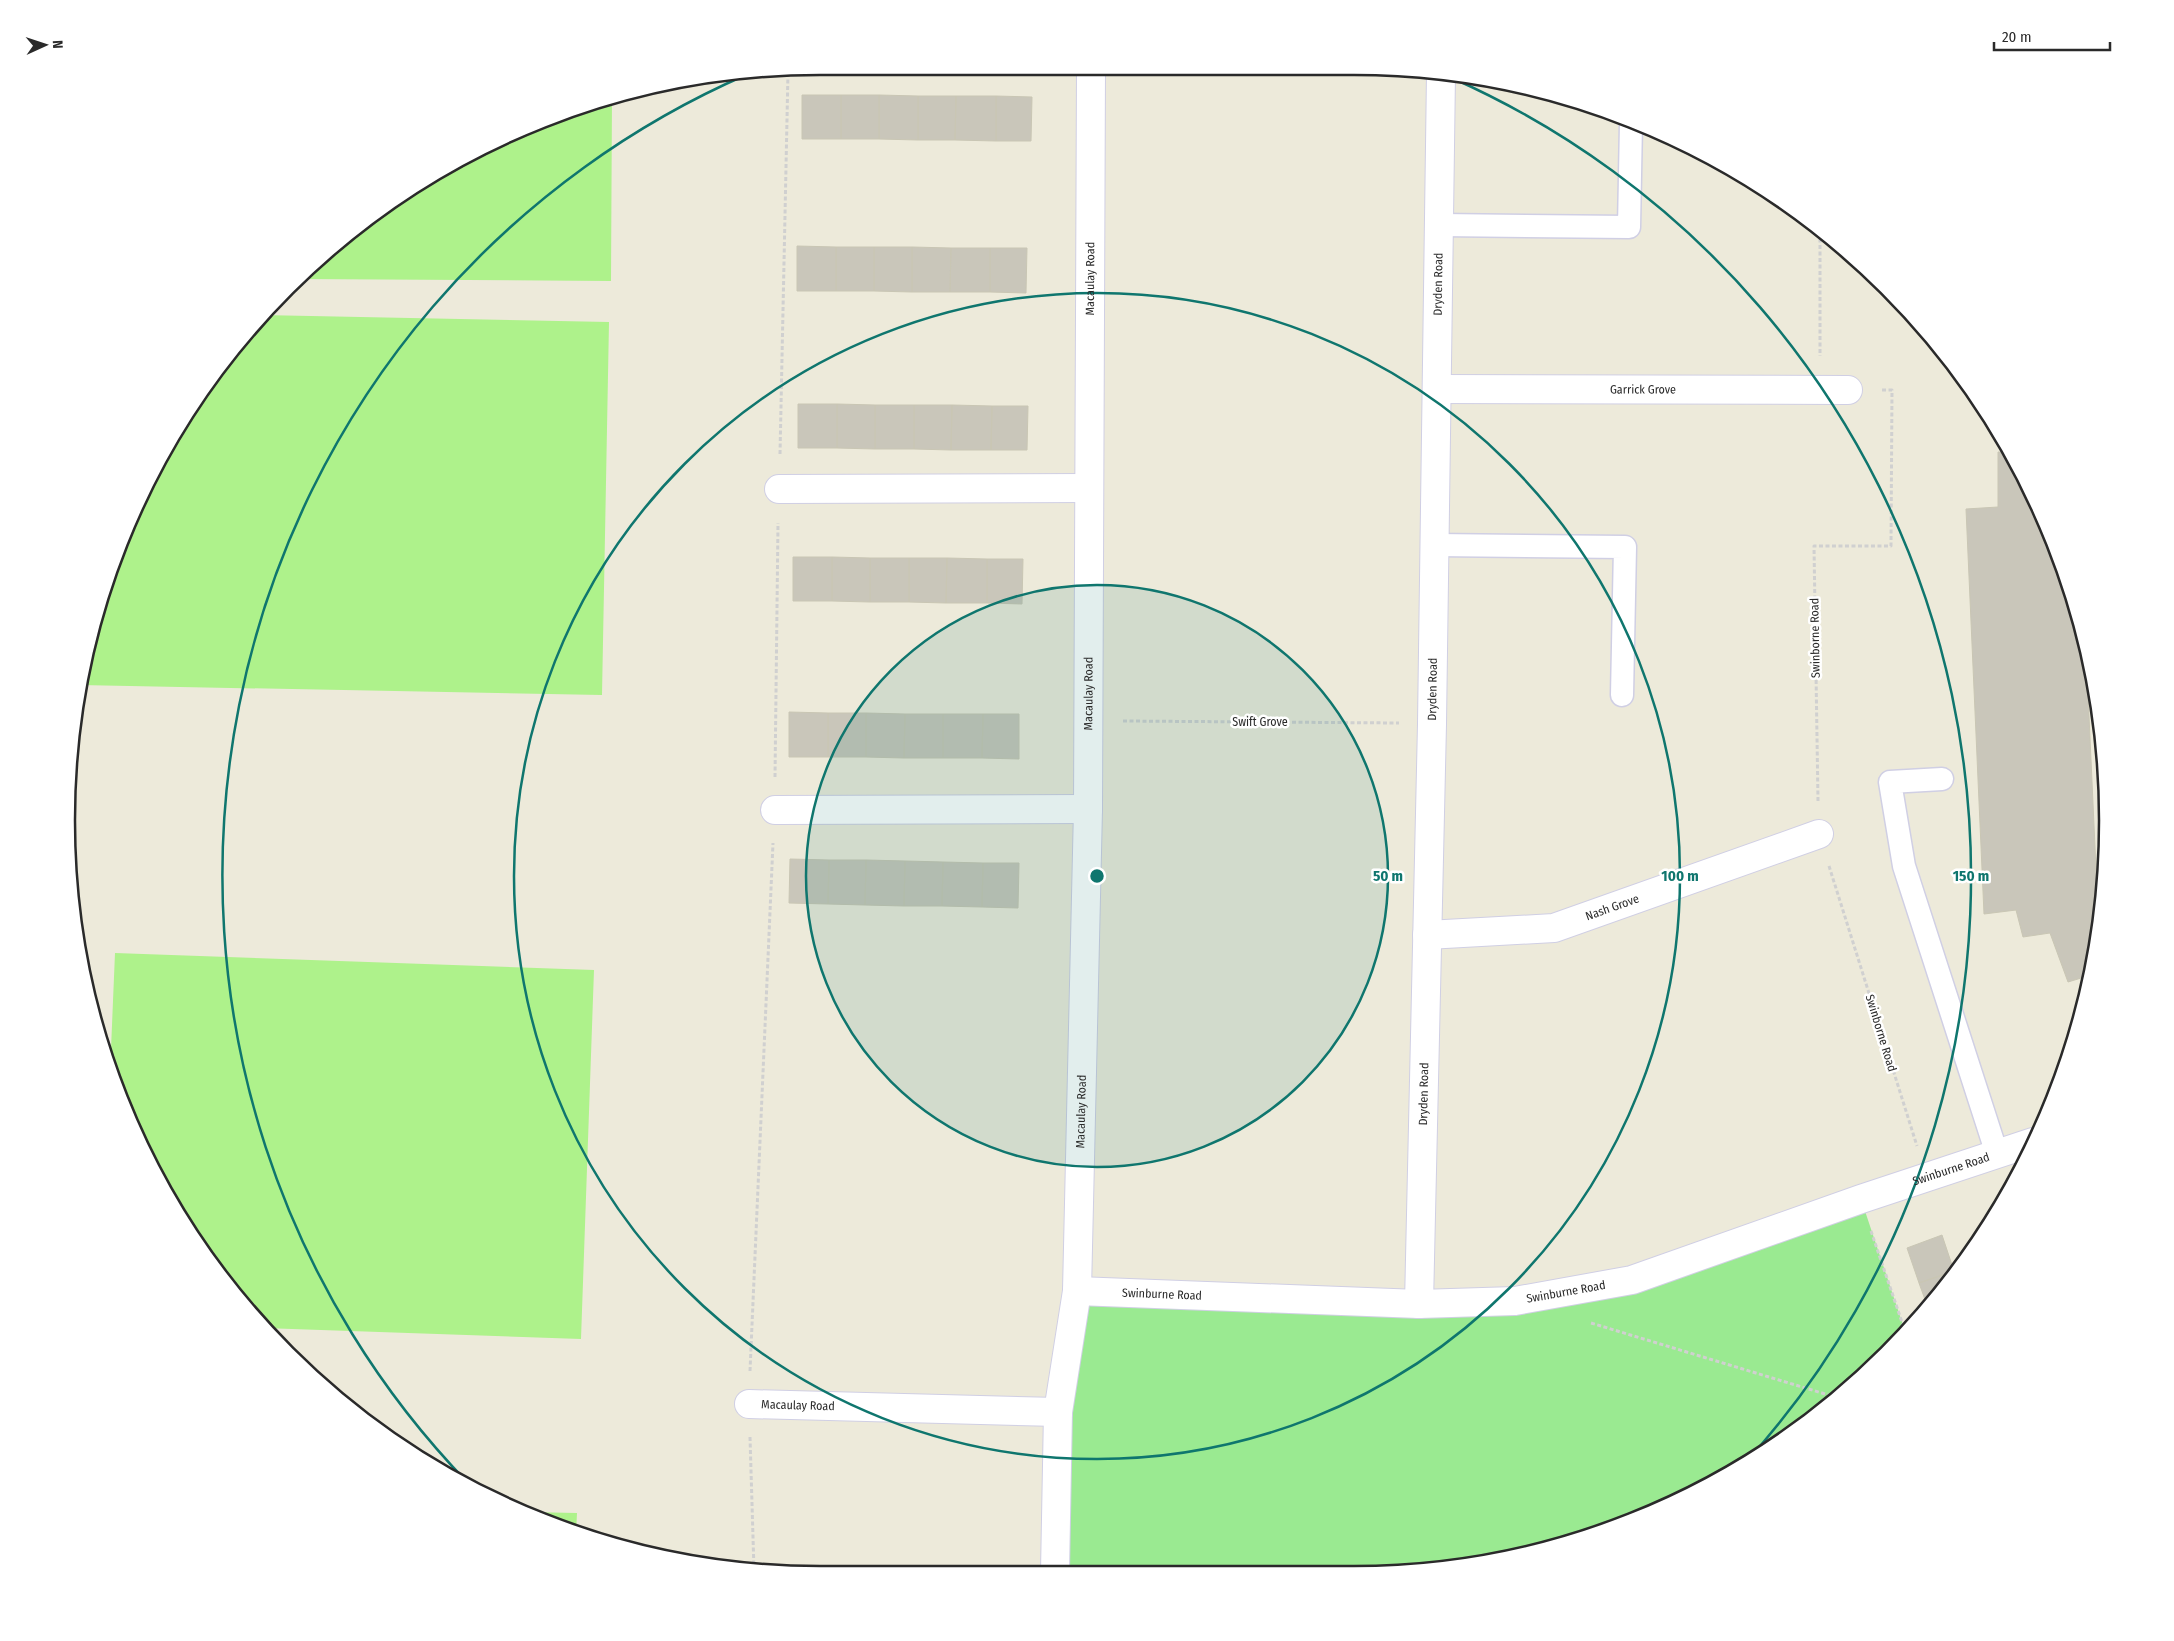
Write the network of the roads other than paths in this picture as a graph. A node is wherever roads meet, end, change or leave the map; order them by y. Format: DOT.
graph roads {
  1 [pos="1091,75"];
  2 [pos="1441,80"];
  3 [pos="1631,129"];
  4 [pos="1440,225"];
  5 [pos="1438,389"];
  6 [pos="1848,390"];
  7 [pos="1088,488"];
  8 [pos="779,490"];
  9 [pos="1435,545"];
  10 [pos="1622,695"];
  11 [pos="1942,779"];
  12 [pos="1088,809"];
  13 [pos="775,810"];
  14 [pos="1819,834"];
  15 [pos="1427,935"];
  16 [pos="2024,1145"];
  17 [pos="1997,1154"];
  18 [pos="1077,1291"];
  19 [pos="1419,1304"];
  20 [pos="749,1404"];
  21 [pos="1058,1412"];
  22 [pos="1055,1566"];
  1 -- 7 [label="street, Macaulay Road"];
  2 -- 4 [label="street, Dryden Road"];
  3 -- 4 [label="lane"];
  4 -- 5 [label="street, Dryden Road"];
  5 -- 6 [label="street, Garrick Grove"];
  5 -- 9 [label="street, Dryden Road"];
  7 -- 8 [label="street"];
  7 -- 12 [label="street, Macaulay Road"];
  9 -- 10 [label="lane"];
  9 -- 15 [label="street, Dryden Road"];
  11 -- 17 [label="lane"];
  12 -- 13 [label="street"];
  12 -- 18 [label="street, Macaulay Road"];
  14 -- 15 [label="street, Nash Grove"];
  15 -- 19 [label="street, Dryden Road"];
  16 -- 17 [label="street, Swinburne Road"];
  17 -- 19 [label="street, Swinburne Road"];
  18 -- 19 [label="street, Swinburne Road"];
  18 -- 21 [label="street, Macaulay Road"];
  20 -- 21 [label="street, Macaulay Road"];
  21 -- 22 [label="street, Macaulay Road"];
}
